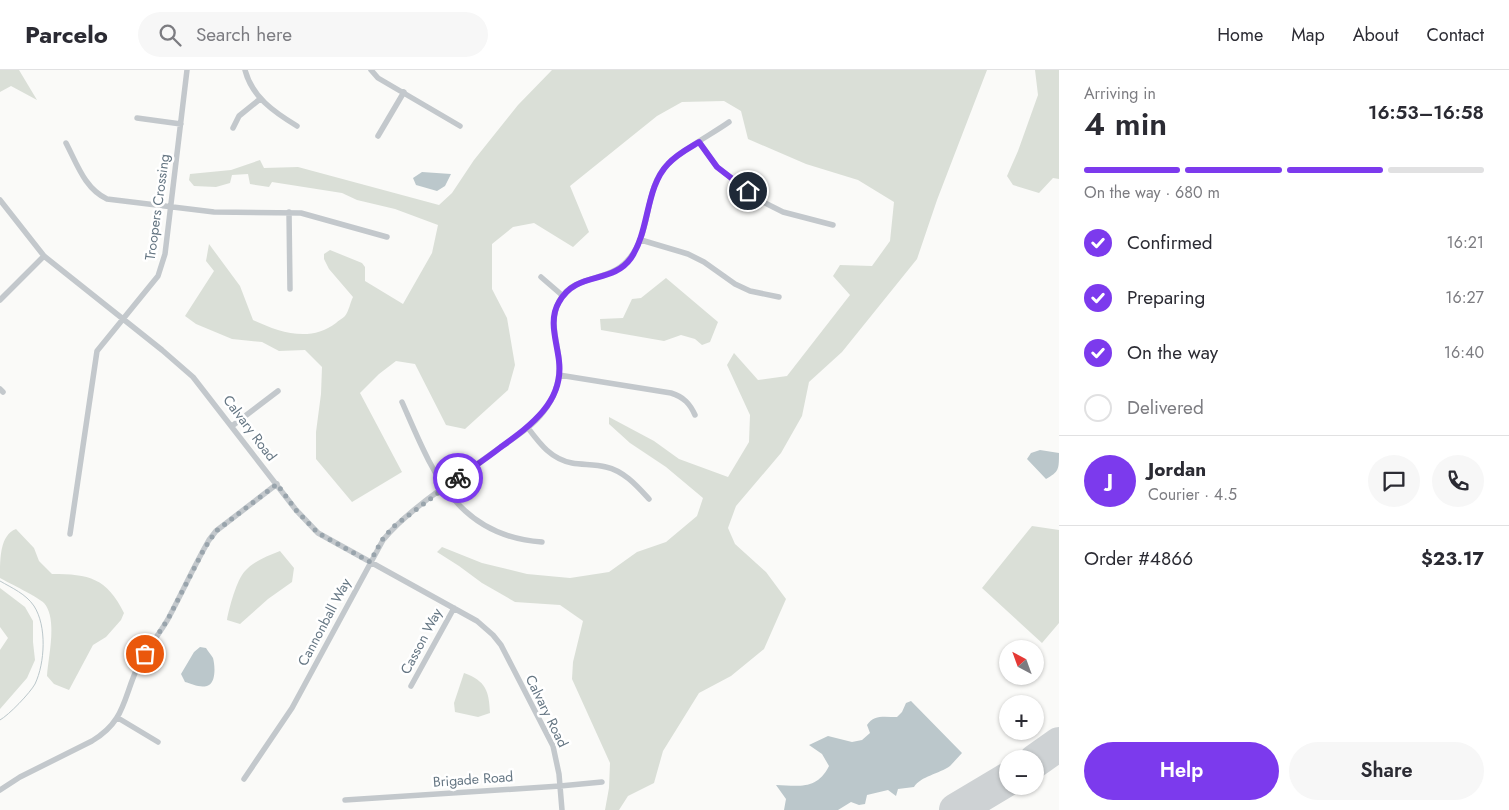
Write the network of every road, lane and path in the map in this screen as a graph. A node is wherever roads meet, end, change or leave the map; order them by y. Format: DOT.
graph roads {
  1 [pos="188,70"];
  2 [pos="245,70"];
  3 [pos="371,70"];
  4 [pos="404,92"];
  5 [pos="260,98"];
  6 [pos="137,118"];
  7 [pos="729,122"];
  8 [pos="181,124"];
  9 [pos="296,126"];
  10 [pos="460,126"];
  11 [pos="233,128"];
  12 [pos="378,136"];
  13 [pos="699,142"];
  14 [pos="66,143"];
  15 [pos="0,200"];
  16 [pos="171,207"];
  17 [pos="289,212"];
  18 [pos="832,225"];
  19 [pos="387,237"];
  20 [pos="641,240"];
  21 [pos="44,256"];
  22 [pos="541,277"];
  23 [pos="290,289"];
  24 [pos="563,296"];
  25 [pos="779,297"];
  26 [pos="0,300"];
  27 [pos="122,319"];
  28 [pos="559,374"];
  29 [pos="278,392"];
  30 [pos="402,402"];
  31 [pos="695,415"];
  32 [pos="232,426"];
  33 [pos="528,428"];
  34 [pos="277,484"];
  35 [pos="446,487"];
  36 [pos="649,499"];
  37 [pos="70,534"];
  38 [pos="542,542"];
  39 [pos="370,562"];
  40 [pos="454,608"];
  41 [pos="411,686"];
  42 [pos="118,718"];
  43 [pos="158,742"];
  44 [pos="244,779"];
  45 [pos="602,782"];
  46 [pos="560,786"];
  47 [pos="0,790"];
  48 [pos="345,800"];
  49 [pos="562,810"];
  1 -- 8 [label="street, Troopers Crossing"];
  2 -- 5 [label="street"];
  3 -- 4 [label="street"];
  4 -- 10 [label="street"];
  4 -- 12 [label="street"];
  5 -- 9 [label="street"];
  5 -- 11 [label="street"];
  6 -- 8 [label="street"];
  7 -- 13 [label="street"];
  8 -- 16 [label="street, Troopers Crossing"];
  13 -- 18 [label="street"];
  13 -- 20 [label="street"];
  14 -- 16 [label="street"];
  15 -- 21 [label="street, Calvary Road"];
  16 -- 17 [label="street"];
  16 -- 27 [label="street, Troopers Crossing"];
  17 -- 19 [label="street"];
  17 -- 23 [label="street"];
  20 -- 24 [label="street"];
  20 -- 25 [label="street"];
  21 -- 26 [label="street"];
  21 -- 27 [label="street, Calvary Road"];
  22 -- 24 [label="street"];
  24 -- 28 [label="street, Cannonball Way"];
  27 -- 32 [label="street, Calvary Road"];
  27 -- 37 [label="street, Troopers Crossing"];
  28 -- 31 [label="street"];
  28 -- 33 [label="street, Cannonball Way"];
  29 -- 32 [label="street"];
  30 -- 35 [label="street"];
  32 -- 34 [label="street, Calvary Road"];
  33 -- 35 [label="street, Cannonball Way"];
  33 -- 36 [label="street"];
  34 -- 39 [label="street, Calvary Road"];
  34 -- 42 [label="street"];
  35 -- 38 [label="street"];
  35 -- 39 [label="street, Cannonball Way"];
  39 -- 40 [label="street, Calvary Road"];
  39 -- 44 [label="street, Cannonball Way"];
  40 -- 41 [label="street, Casson Way"];
  40 -- 46 [label="street, Calvary Road"];
  42 -- 43 [label="street"];
  42 -- 47 [label="street"];
  45 -- 46 [label="street, Brigade Road"];
  46 -- 48 [label="street, Brigade Road"];
  46 -- 49 [label="street, Calvary Road"];
}
